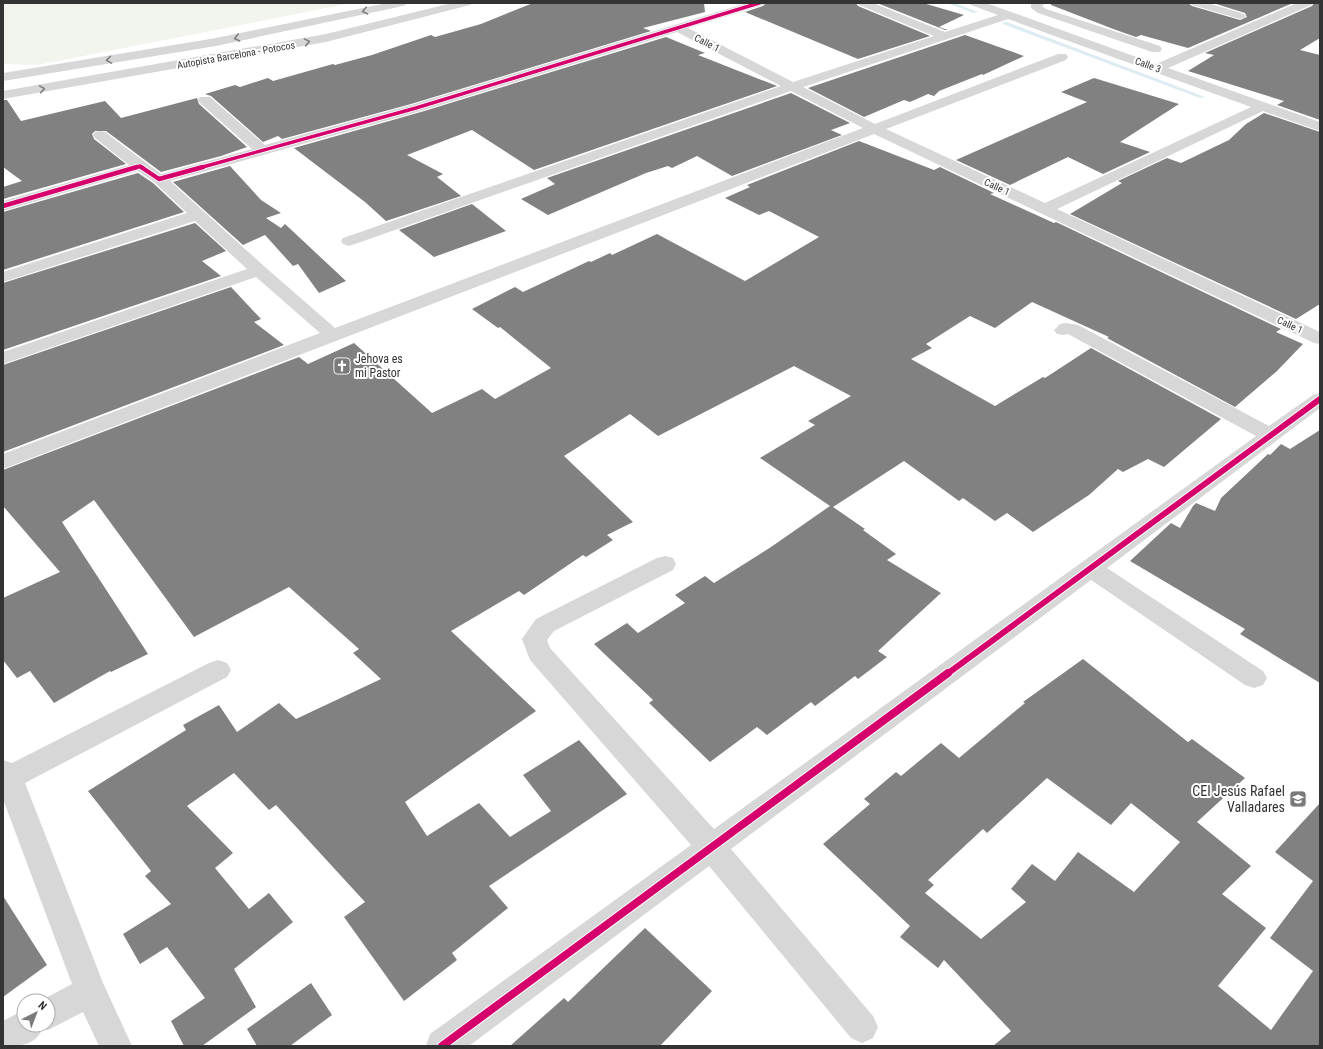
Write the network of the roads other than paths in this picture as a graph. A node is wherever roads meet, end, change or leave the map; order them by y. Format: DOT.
graph roads {
  1 [pos="403,3"];
  2 [pos="466,3"];
  3 [pos="759,3"];
  4 [pos="863,3"];
  5 [pos="975,3"];
  6 [pos="1039,3"];
  7 [pos="1196,3"];
  8 [pos="1307,3"];
  9 [pos="1009,15"];
  10 [pos="1240,16"];
  11 [pos="678,28"];
  12 [pos="945,36"];
  13 [pos="1156,49"];
  14 [pos="1062,57"];
  15 [pos="1157,68"];
  16 [pos="3,73"];
  17 [pos="21,74"];
  18 [pos="3,77"];
  19 [pos="793,86"];
  20 [pos="3,95"];
  21 [pos="205,100"];
  22 [pos="1263,106"];
  23 [pos="1320,126"];
  24 [pos="875,129"];
  25 [pos="100,135"];
  26 [pos="263,151"];
  27 [pos="140,166"];
  28 [pos="159,179"];
  29 [pos="3,206"];
  30 [pos="1045,209"];
  31 [pos="197,215"];
  32 [pos="349,241"];
  33 [pos="259,271"];
  34 [pos="3,277"];
  35 [pos="1063,330"];
  36 [pos="333,335"];
  37 [pos="1320,339"];
  38 [pos="3,358"];
  39 [pos="1320,399"];
  40 [pos="1270,435"];
  41 [pos="3,462"];
  42 [pos="665,564"];
  43 [pos="1090,568"];
  44 [pos="218,670"];
  45 [pos="1254,678"];
  46 [pos="6,775"];
  47 [pos="712,848"];
  48 [pos="90,991"];
  49 [pos="56,1010"];
  50 [pos="862,1027"];
  51 [pos="16,1032"];
  52 [pos="3,1039"];
  53 [pos="116,1046"];
  54 [pos="442,1046"];
  1 -- 17 [label="street, Autopista Barcelona - Potocos, one-way"];
  20 -- 2 [label="street, Autopista Barcelona - Potocos, one-way"];
  3 -- 11 [label="street"];
  4 -- 12 [label="street"];
  5 -- 9 [label="street, Calle 3"];
  6 -- 13 [label="street"];
  7 -- 10 [label="street"];
  8 -- 15 [label="street"];
  9 -- 12 [label="street"];
  9 -- 15 [label="street, Calle 3"];
  11 -- 19 [label="street, Calle 1"];
  11 -- 26 [label="street"];
  12 -- 19 [label="street"];
  14 -- 24 [label="street"];
  15 -- 22 [label="street, Calle 3"];
  16 -- 17 [label="street"];
  17 -- 18 [label="street, Autopista Barcelona - Potocos"];
  19 -- 24 [label="street, Calle 1"];
  19 -- 32 [label="street"];
  21 -- 26 [label="street"];
  22 -- 23 [label="street, Calle 3"];
  22 -- 30 [label="street"];
  24 -- 30 [label="street, Calle 1"];
  24 -- 36 [label="street"];
  25 -- 27 [label="street"];
  26 -- 28 [label="street"];
  27 -- 28 [label="street"];
  27 -- 29 [label="street"];
  28 -- 31 [label="street"];
  30 -- 37 [label="street, Calle 1"];
  31 -- 33 [label="street"];
  31 -- 34 [label="street"];
  33 -- 36 [label="street"];
  33 -- 38 [label="street"];
  35 -- 40 [label="street"];
  36 -- 41 [label="street"];
  39 -- 40 [label="street"];
  40 -- 43 [label="street"];
  42 -- 47 [label="street"];
  43 -- 45 [label="street"];
  43 -- 47 [label="street"];
  44 -- 46 [label="street"];
  46 -- 48 [label="street"];
  47 -- 50 [label="street"];
  47 -- 54 [label="street"];
  48 -- 49 [label="street"];
  48 -- 53 [label="street"];
  51 -- 52 [label="street"];
}
